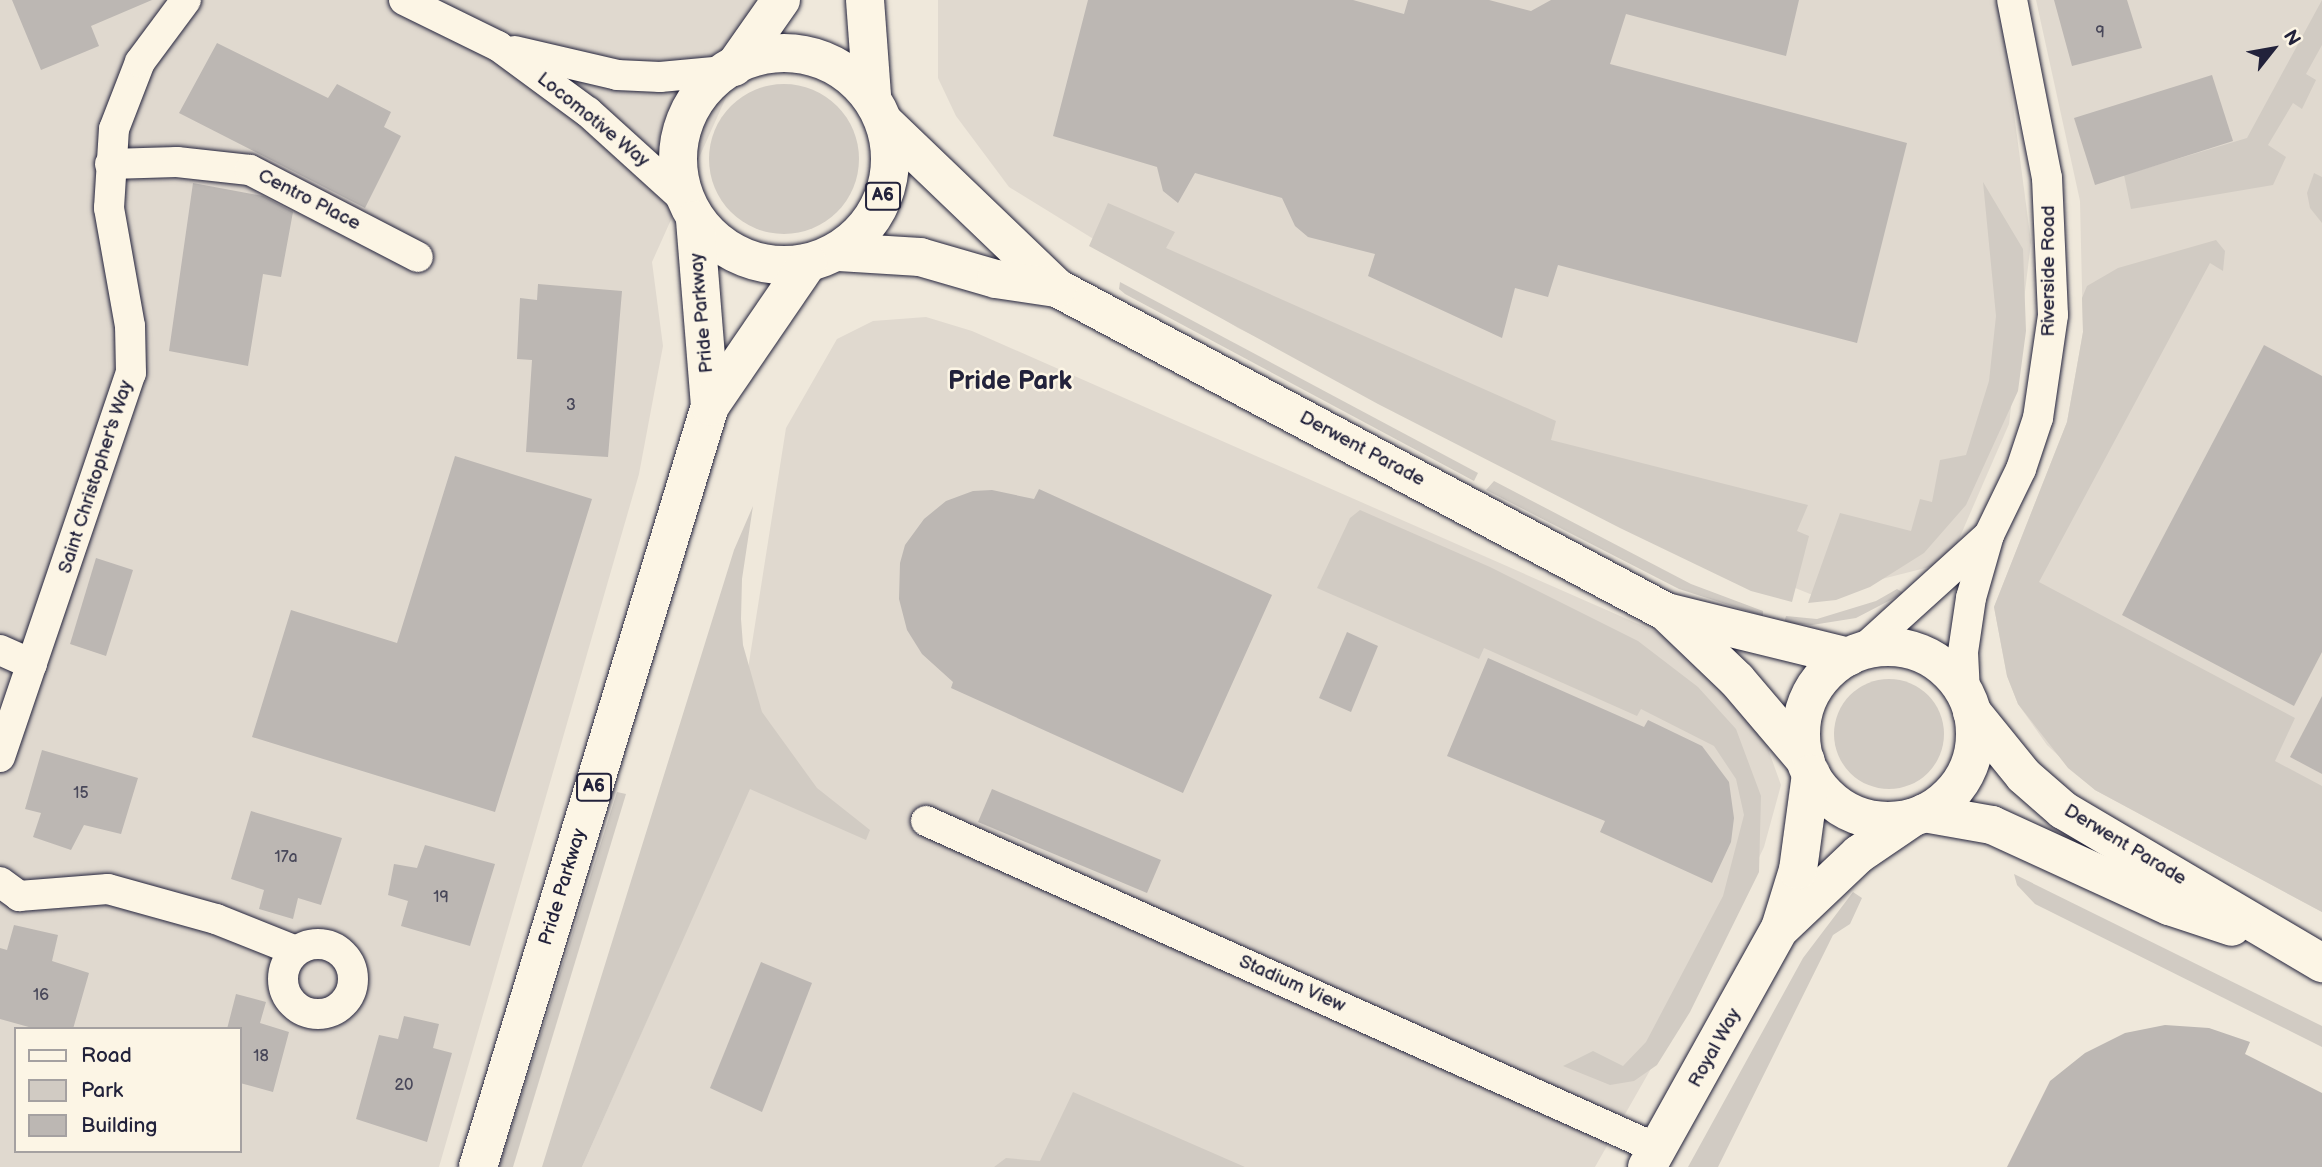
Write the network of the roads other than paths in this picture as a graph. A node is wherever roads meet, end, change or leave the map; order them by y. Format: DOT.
graph roads {
  1 [pos="186,0"];
  2 [pos="404,0"];
  3 [pos="781,0"];
  4 [pos="865,0"];
  5 [pos="2012,0"];
  6 [pos="498,46"];
  7 [pos="730,69"];
  8 [pos="879,109"];
  9 [pos="110,164"];
  10 [pos="690,210"];
  11 [pos="418,257"];
  12 [pos="823,257"];
  13 [pos="1057,288"];
  14 [pos="710,406"];
  15 [pos="1989,534"];
  16 [pos="1666,612"];
  17 [pos="0,650"];
  18 [pos="1855,654"];
  19 [pos="32,664"];
  20 [pos="1969,703"];
  21 [pos="0,757"];
  22 [pos="1808,767"];
  23 [pos="1918,815"];
  24 [pos="926,821"];
  25 [pos="0,883"];
  26 [pos="1780,928"];
  27 [pos="296,951"];
  28 [pos="2311,957"];
  29 [pos="1653,1158"];
  30 [pos="478,1167"];
  1 -- 9 [label="street, Saint Christopher's Way"];
  2 -- 6 [label="street, Locomotive Way"];
  3 -- 7 [label="street, A6"];
  4 -- 8 [label="street, A6"];
  5 -- 15 [label="street, Riverside Road"];
  6 -- 7 [label="street, Locomotive Way"];
  6 -- 10 [label="street, Locomotive Way"];
  7 -- 8 [label="street, A6"];
  7 -- 10 [label="street, A6"];
  8 -- 12 [label="street, A6"];
  8 -- 13 [label="street, Derwent Parade"];
  9 -- 11 [label="street, Centro Place"];
  9 -- 19 [label="street, Saint Christopher's Way"];
  10 -- 12 [label="street"];
  10 -- 14 [label="street, Pride Parkway / A6"];
  12 -- 13 [label="street, Derwent Parade"];
  12 -- 14 [label="street, Pride Parkway / A6"];
  13 -- 16 [label="street, Derwent Parade"];
  14 -- 30 [label="street, Pride Parkway / A6"];
  15 -- 18 [label="street, Riverside Road"];
  15 -- 20 [label="street, Riverside Road"];
  16 -- 18 [label="street, Derwent Parade"];
  16 -- 22 [label="street, Derwent Parade"];
  17 -- 19 [label="street"];
  18 -- 20 [label="street"];
  18 -- 22 [label="street"];
  19 -- 21 [label="street, Saint Christopher's Way"];
  20 -- 23 [label="street"];
  20 -- 28 [label="street, Derwent Parade"];
  22 -- 23 [label="street"];
  22 -- 26 [label="street, Royal Way"];
  23 -- 26 [label="street, Royal Way"];
  23 -- 28 [label="street, Derwent Parade"];
  24 -- 29 [label="street, Stadium View"];
  25 -- 27 [label="street"];
  26 -- 29 [label="street, Royal Way"];
}
